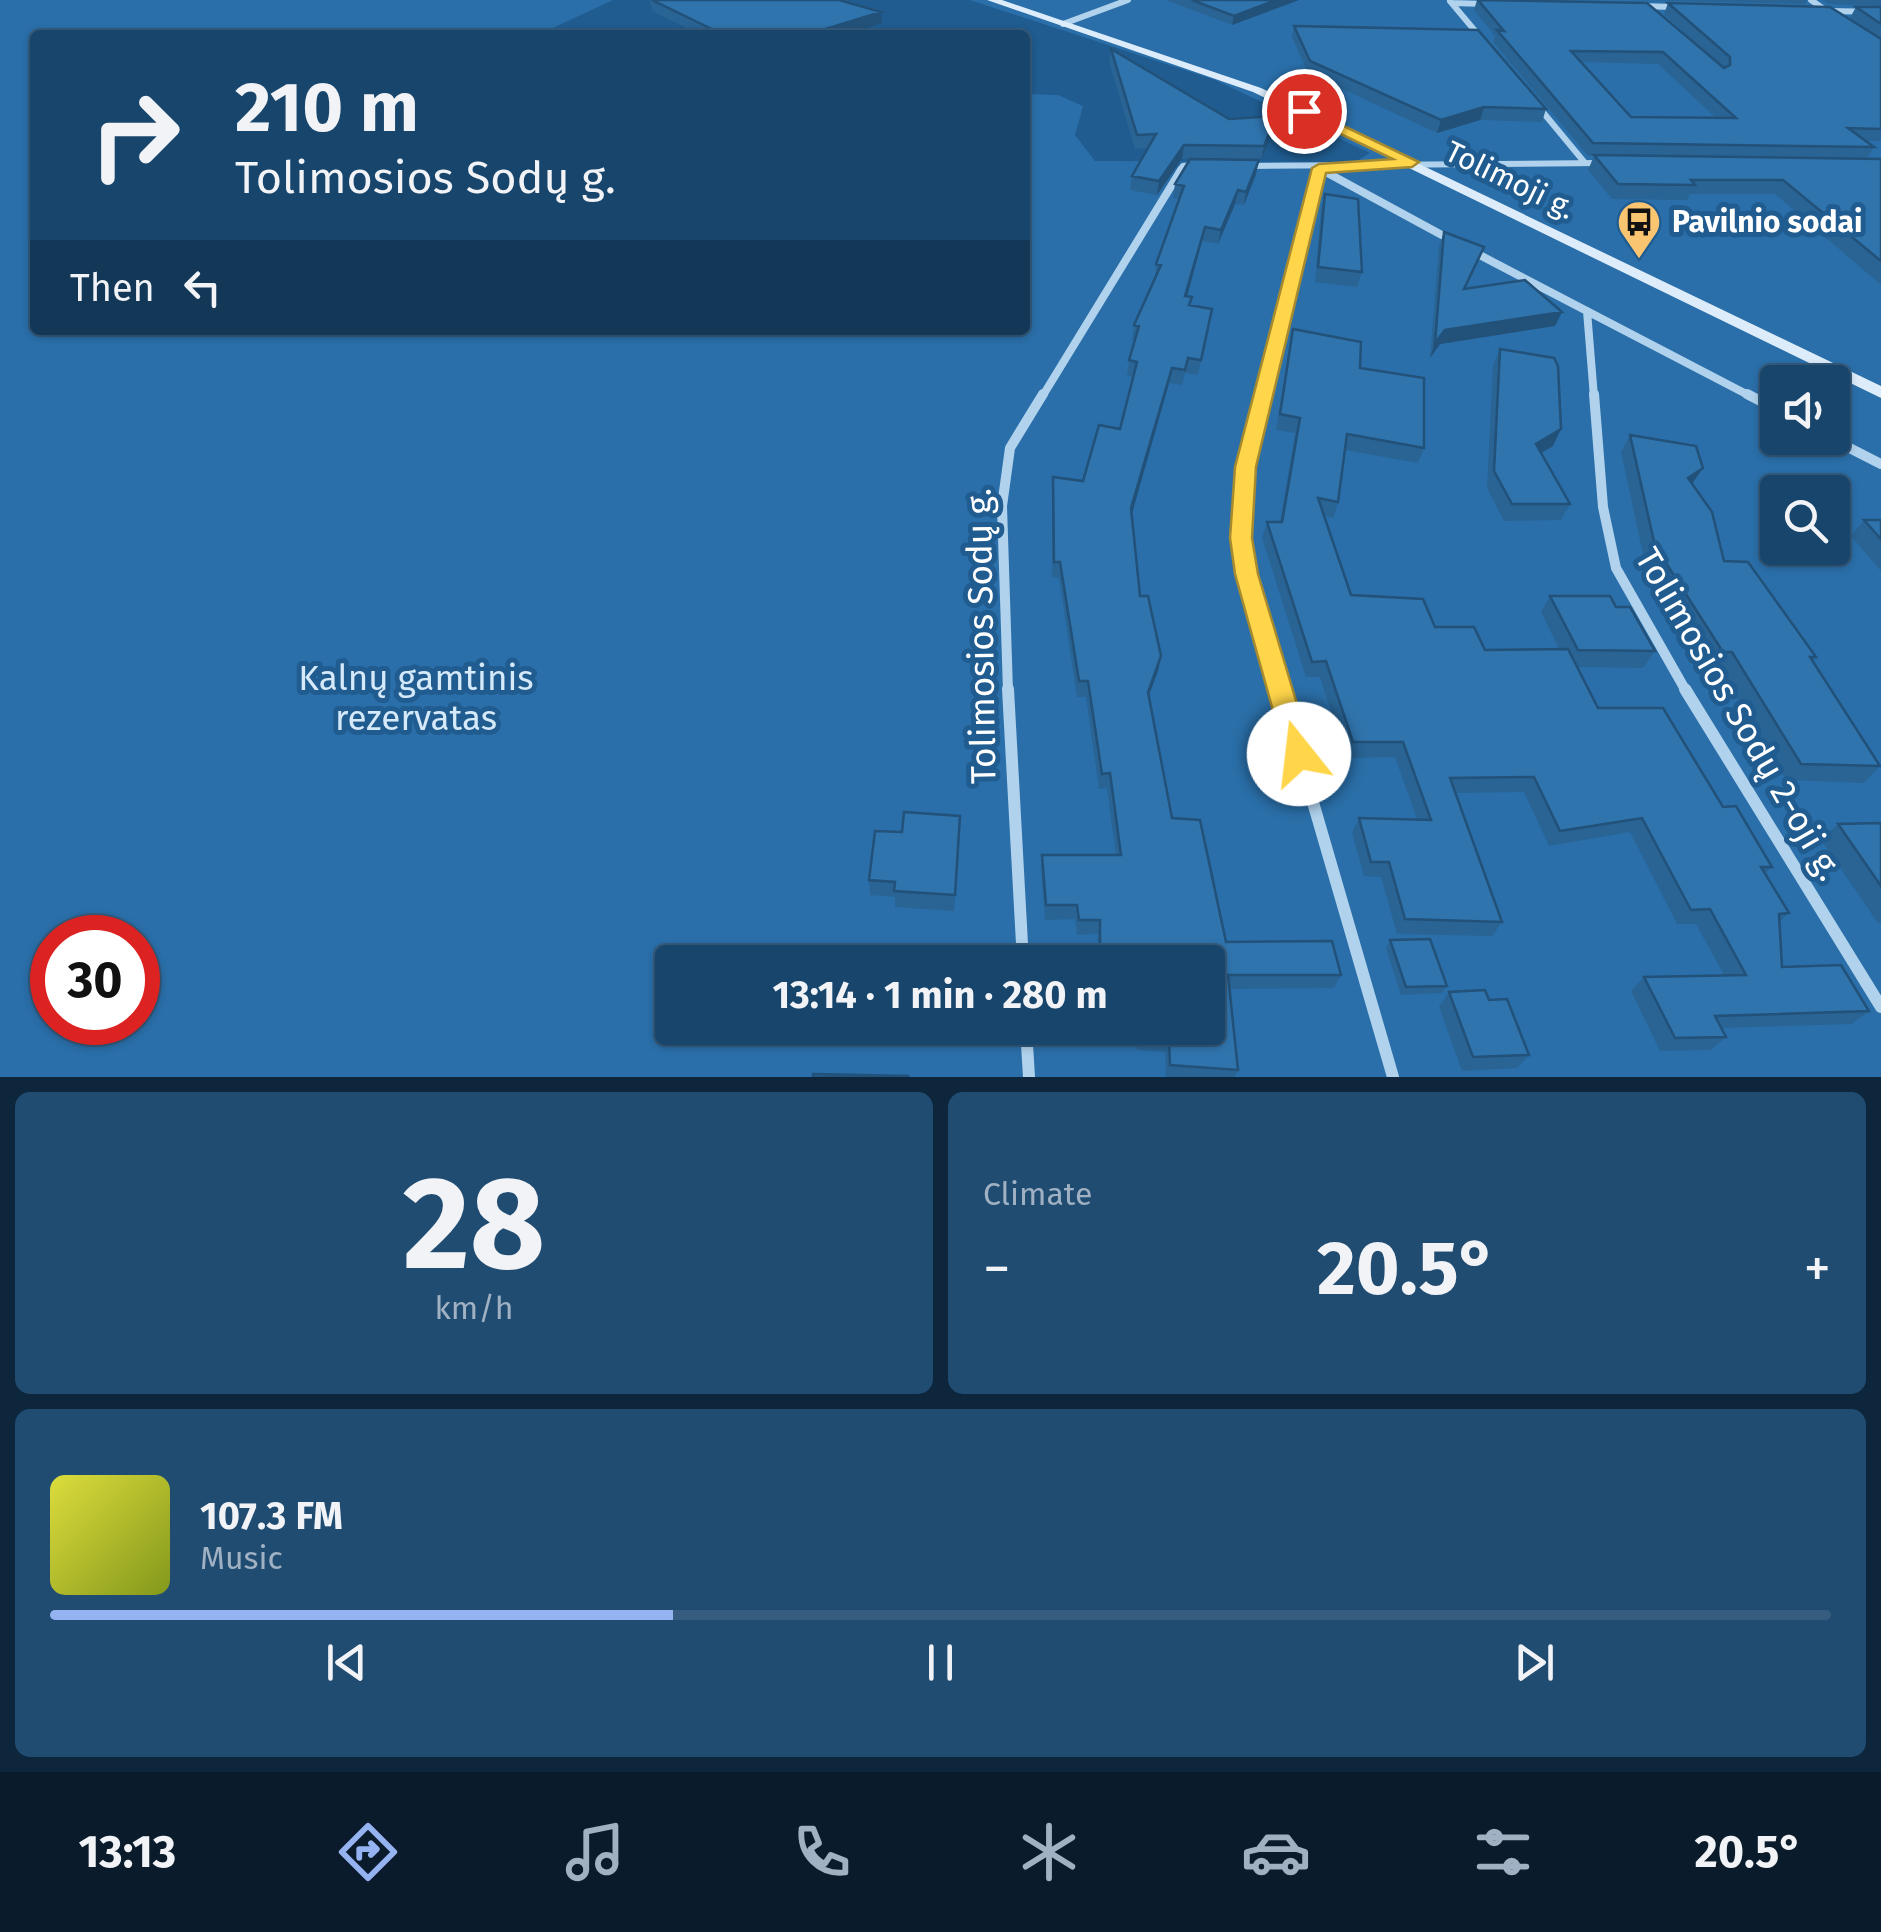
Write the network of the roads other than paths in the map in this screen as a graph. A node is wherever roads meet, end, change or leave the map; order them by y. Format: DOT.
graph roads {
  1 [pos="992,0"];
  2 [pos="1128,0"];
  3 [pos="1637,0"];
  4 [pos="1811,0"];
  5 [pos="1451,2"];
  6 [pos="1490,4"];
  7 [pos="1624,6"];
  8 [pos="1644,6"];
  9 [pos="1681,8"];
  10 [pos="1809,11"];
  11 [pos="1827,11"];
  12 [pos="1881,12"];
  13 [pos="1659,20"];
  14 [pos="1840,20"];
  15 [pos="1064,24"];
  16 [pos="1486,44"];
  17 [pos="1532,99"];
  18 [pos="1412,162"];
  19 [pos="1585,163"];
  20 [pos="1603,163"];
  21 [pos="1215,165"];
  22 [pos="1232,166"];
  23 [pos="1319,168"];
  24 [pos="1588,312"];
  25 [pos="1881,393"];
  26 [pos="1760,401"];
  27 [pos="1850,448"];
  28 [pos="1881,464"];
  29 [pos="1022,945"];
  30 [pos="1881,1007"];
  31 [pos="1027,1045"];
  32 [pos="1029,1077"];
  33 [pos="1393,1077"];
  1 -- 15 [label="street, Tolimoji g."];
  2 -- 15 [label="street"];
  3 -- 8 [label="street"];
  4 -- 11 [label="street"];
  5 -- 6 [label="street"];
  5 -- 16 [label="street"];
  7 -- 8 [label="street"];
  8 -- 9 [label="street"];
  8 -- 13 [label="street"];
  10 -- 11 [label="street"];
  11 -- 12 [label="street"];
  11 -- 14 [label="street"];
  15 -- 18 [label="street, Tolimoji g."];
  17 -- 19 [label="street"];
  18 -- 19 [label="street"];
  18 -- 23 [label="street"];
  18 -- 25 [label="street, Tolimoji g."];
  19 -- 20 [label="street"];
  21 -- 29 [label="street, Tolimosios Sodų g."];
  22 -- 23 [label="street"];
  23 -- 24 [label="street"];
  23 -- 33 [label="street"];
  24 -- 26 [label="street"];
  24 -- 30 [label="street, Tolimosios Sodų 2-oji g."];
  27 -- 28 [label="street"];
  31 -- 32 [label="street"];
}
